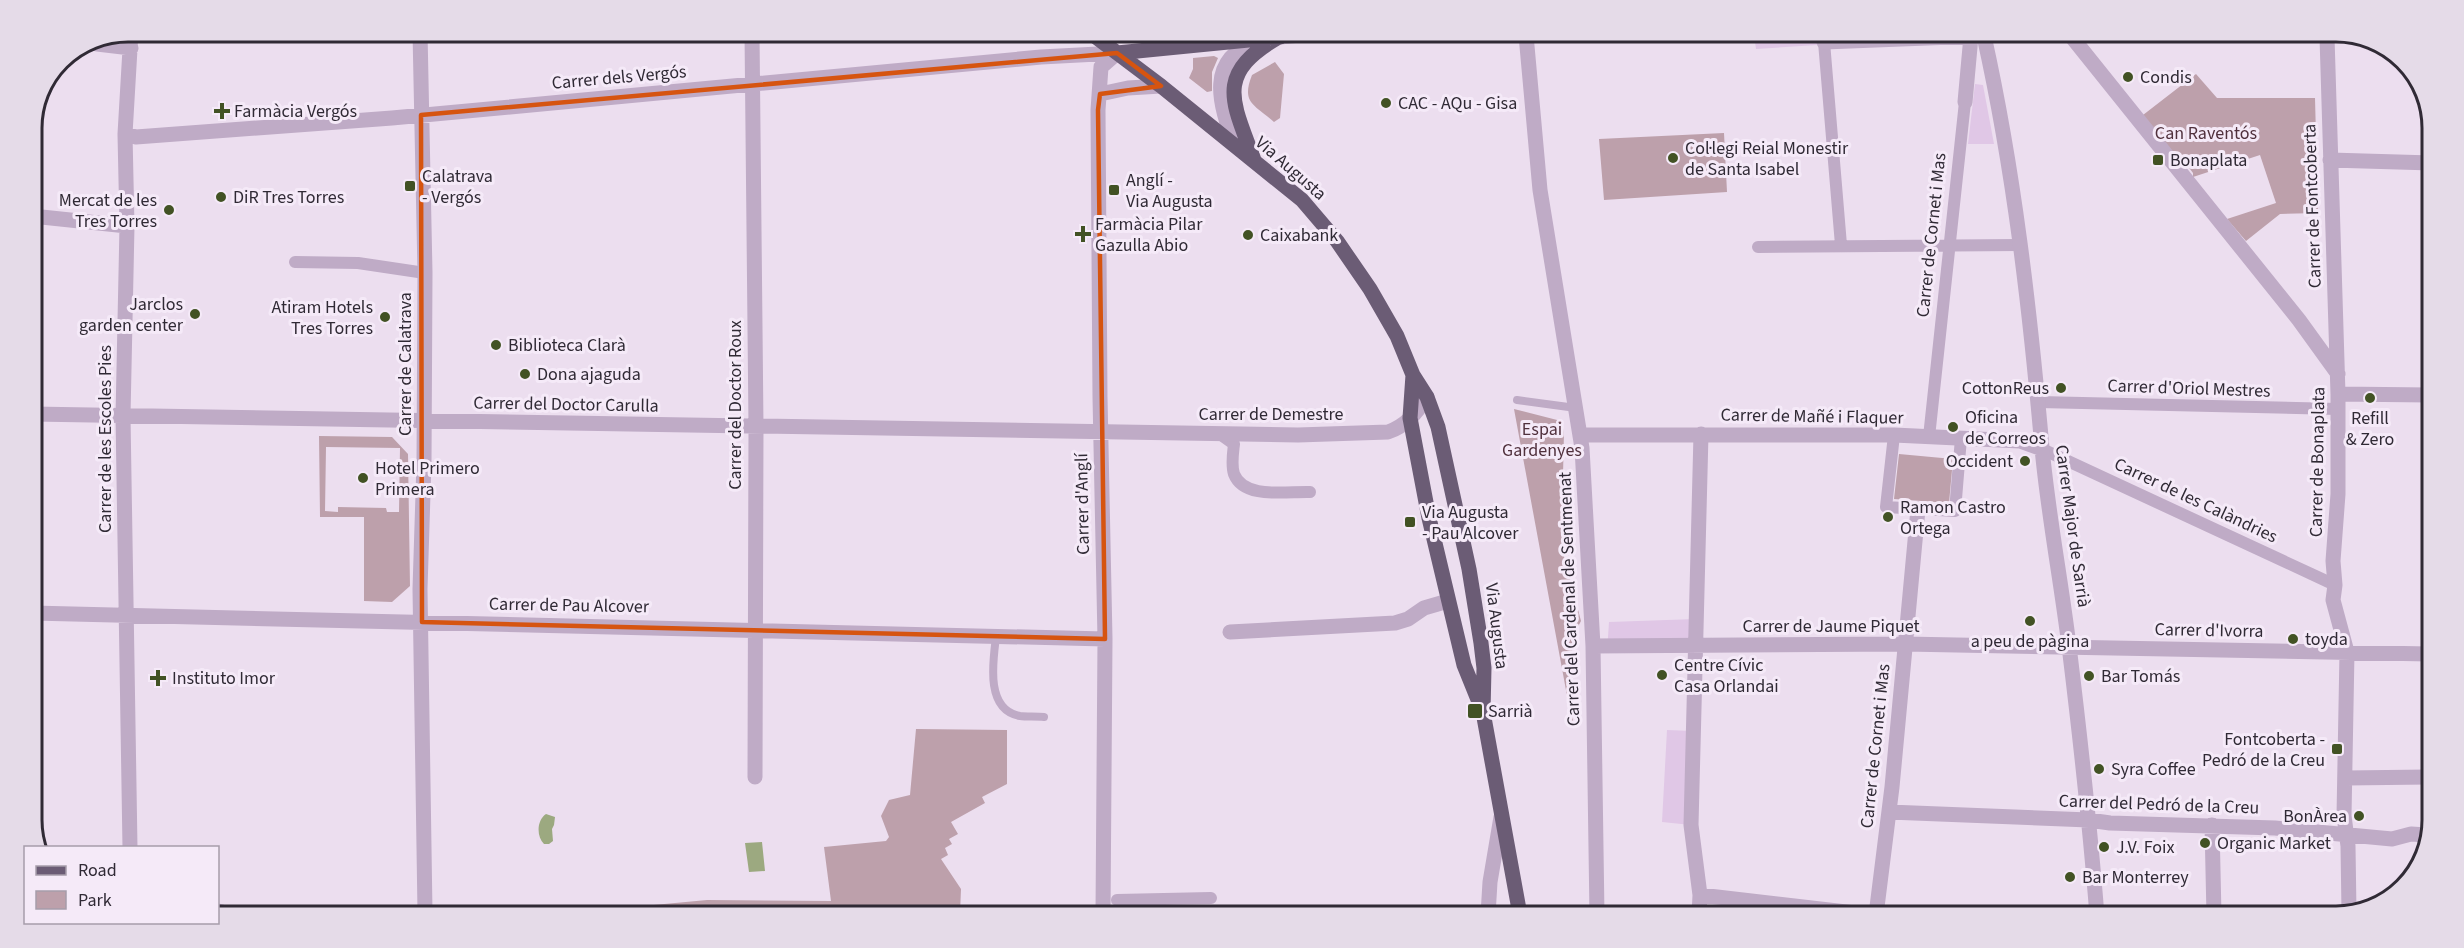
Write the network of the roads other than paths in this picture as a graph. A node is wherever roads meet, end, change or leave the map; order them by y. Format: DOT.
graph roads {
  1 [pos="131,42"];
  2 [pos="420,42"];
  3 [pos="752,42"];
  4 [pos="1103,42"];
  5 [pos="1222,42"];
  6 [pos="1256,42"];
  7 [pos="1271,42"];
  8 [pos="1527,42"];
  9 [pos="1823,42"];
  10 [pos="1970,42"];
  11 [pos="1983,42"];
  12 [pos="2076,42"];
  13 [pos="2327,42"];
  14 [pos="108,45"];
  15 [pos="131,48"];
  16 [pos="1117,53"];
  17 [pos="752,85"];
  18 [pos="1161,86"];
  19 [pos="1100,94"];
  20 [pos="1965,102"];
  21 [pos="421,115"];
  22 [pos="125,135"];
  23 [pos="1235,145"];
  24 [pos="1254,160"];
  25 [pos="2330,160"];
  26 [pos="2422,163"];
  27 [pos="42,217"];
  28 [pos="127,226"];
  29 [pos="2020,244"];
  30 [pos="1841,245"];
  31 [pos="1758,247"];
  32 [pos="1950,247"];
  33 [pos="295,262"];
  34 [pos="425,273"];
  35 [pos="2338,374"];
  36 [pos="1413,375"];
  37 [pos="2422,396"];
  38 [pos="1427,397"];
  39 [pos="1517,400"];
  40 [pos="2039,402"];
  41 [pos="2338,402"];
  42 [pos="1576,408"];
  43 [pos="42,414"];
  44 [pos="123,416"];
  45 [pos="1410,418"];
  46 [pos="423,422"];
  47 [pos="756,426"];
  48 [pos="1100,432"];
  49 [pos="1220,434"];
  50 [pos="1701,434"];
  51 [pos="1580,435"];
  52 [pos="1894,435"];
  53 [pos="1929,437"];
  54 [pos="1961,438"];
  55 [pos="2042,449"];
  56 [pos="1310,492"];
  57 [pos="1918,509"];
  58 [pos="2335,585"];
  59 [pos="1448,601"];
  60 [pos="42,613"];
  61 [pos="126,616"];
  62 [pos="422,622"];
  63 [pos="754,630"];
  64 [pos="1230,632"];
  65 [pos="996,637"];
  66 [pos="1105,639"];
  67 [pos="1905,644"];
  68 [pos="1593,646"];
  69 [pos="2069,646"];
  70 [pos="1696,647"];
  71 [pos="2347,652"];
  72 [pos="2422,654"];
  73 [pos="1483,712"];
  74 [pos="1044,717"];
  75 [pos="755,777"];
  76 [pos="2422,777"];
  77 [pos="2346,778"];
  78 [pos="1889,812"];
  79 [pos="1502,814"];
  80 [pos="2089,820"];
  81 [pos="2212,825"];
  82 [pos="2347,834"];
  83 [pos="2420,835"];
  84 [pos="2392,839"];
  85 [pos="2418,844"];
  86 [pos="130,846"];
  87 [pos="1700,895"];
  88 [pos="1211,898"];
  89 [pos="1117,900"];
  90 [pos="2349,905"];
  91 [pos="425,906"];
  92 [pos="1103,906"];
  93 [pos="1489,906"];
  94 [pos="1518,906"];
  95 [pos="1596,906"];
  96 [pos="1699,906"];
  97 [pos="1795,906"];
  98 [pos="1877,906"];
  99 [pos="2096,906"];
  100 [pos="2214,906"];
  1 -- 15 [label="street, Carrer de les Escoles Pies"];
  2 -- 21 [label="street, Carrer de Calatrava"];
  3 -- 17 [label="street, Carrer del Doctor Roux"];
  4 -- 16 [label="main road, Via Augusta"];
  5 -- 16 [label="main road"];
  6 -- 23 [label="street"];
  7 -- 24 [label="main road"];
  8 -- 42 [label="street, Carrer del Cardenal de Sentmenat"];
  9 -- 30 [label="street"];
  10 -- 20 [label="street, Carrer de Cornet i Mas"];
  11 -- 29 [label="street, Carrer Major de Sarrià"];
  12 -- 35 [label="street, Carrer de Bonaplata"];
  13 -- 25 [label="street, Carrer de Fontcoberta"];
  14 -- 15 [label="street"];
  15 -- 22 [label="street, Carrer de les Escoles Pies"];
  16 -- 17 [label="street, Carrer dels Vergós"];
  16 -- 18 [label="main road, Via Augusta"];
  16 -- 19 [label="street, Carrer d'Anglí"];
  17 -- 21 [label="street, Carrer dels Vergós"];
  17 -- 47 [label="street, Carrer del Doctor Roux"];
  18 -- 19 [label="street"];
  18 -- 23 [label="main road, Via Augusta"];
  19 -- 48 [label="street, Carrer d'Anglí"];
  20 -- 32 [label="street, Carrer de Cornet i Mas"];
  21 -- 22 [label="street, Carrer dels Vergós"];
  21 -- 34 [label="street, Carrer de Calatrava"];
  22 -- 28 [label="street, Carrer de les Escoles Pies"];
  23 -- 24 [label="main road, Via Augusta"];
  24 -- 36 [label="main road, Via Augusta"];
  25 -- 26 [label="street"];
  25 -- 35 [label="street, Carrer de Fontcoberta"];
  27 -- 28 [label="street"];
  28 -- 44 [label="street, Carrer de les Escoles Pies"];
  29 -- 32 [label="street"];
  29 -- 40 [label="street, Carrer Major de Sarrià"];
  30 -- 31 [label="street"];
  30 -- 32 [label="street"];
  32 -- 53 [label="street, Carrer de Cornet i Mas"];
  33 -- 34 [label="street"];
  34 -- 46 [label="street, Carrer de Calatrava"];
  35 -- 41 [label="street, Carrer de Bonaplata"];
  36 -- 38 [label="main road, Via Augusta"];
  36 -- 45 [label="main road, Via Augusta"];
  37 -- 41 [label="street"];
  38 -- 45 [label="street, Carrer de Demestre"];
  38 -- 73 [label="main road, Via Augusta"];
  39 -- 42 [label="lane"];
  40 -- 41 [label="street, Carrer d'Oriol Mestres"];
  40 -- 55 [label="street, Carrer Major de Sarrià"];
  41 -- 58 [label="street, Carrer de Bonaplata"];
  42 -- 51 [label="street, Carrer del Cardenal de Sentmenat"];
  43 -- 44 [label="street, Carrer del Doctor Carulla"];
  44 -- 46 [label="street, Carrer del Doctor Carulla"];
  44 -- 61 [label="street, Carrer de les Escoles Pies"];
  45 -- 49 [label="street, Carrer de Demestre"];
  45 -- 59 [label="main road, Via Augusta"];
  46 -- 47 [label="street, Carrer del Doctor Carulla"];
  46 -- 62 [label="street, Carrer de Calatrava"];
  47 -- 48 [label="street, Carrer del Doctor Carulla"];
  47 -- 63 [label="street, Carrer del Doctor Roux"];
  48 -- 49 [label="street, Carrer de Demestre"];
  48 -- 66 [label="street, Carrer d'Anglí"];
  49 -- 56 [label="street"];
  50 -- 51 [label="street, Carrer de Mañé i Flaquer"];
  50 -- 52 [label="street, Carrer de Mañé i Flaquer"];
  50 -- 70 [label="street"];
  51 -- 68 [label="street, Carrer del Cardenal de Sentmenat"];
  52 -- 53 [label="street, Carrer de Mañé i Flaquer"];
  52 -- 57 [label="street"];
  53 -- 54 [label="street, Carrer de Mañé i Flaquer"];
  54 -- 55 [label="street, Carrer de Mañé i Flaquer"];
  54 -- 57 [label="street"];
  55 -- 58 [label="street, Carrer de les Calàndries"];
  55 -- 69 [label="street, Carrer Major de Sarrià"];
  57 -- 67 [label="street, Carrer de Cornet i Mas"];
  58 -- 71 [label="street, Carrer de Bonaplata"];
  59 -- 64 [label="street"];
  59 -- 73 [label="main road, Via Augusta"];
  60 -- 61 [label="street, Carrer de Pau Alcover"];
  61 -- 62 [label="street, Carrer de Pau Alcover"];
  61 -- 86 [label="street, Carrer de les Escoles Pies"];
  62 -- 63 [label="street, Carrer de Pau Alcover"];
  62 -- 91 [label="street, Carrer de Calatrava"];
  63 -- 65 [label="street, Carrer de Pau Alcover"];
  63 -- 75 [label="street, Carrer del Doctor Roux"];
  65 -- 66 [label="street, Carrer de Pau Alcover"];
  65 -- 74 [label="lane"];
  66 -- 92 [label="street, Carrer d'Anglí"];
  67 -- 69 [label="street, Carrer de Jaume Piquet"];
  67 -- 70 [label="street, Carrer de Jaume Piquet"];
  67 -- 78 [label="street, Carrer de Cornet i Mas"];
  68 -- 70 [label="street, Carrer de Jaume Piquet"];
  68 -- 95 [label="street, Carrer del Cardenal de Sentmenat"];
  69 -- 71 [label="street, Carrer d'Ivorra"];
  69 -- 80 [label="street, Carrer Major de Sarrià"];
  70 -- 87 [label="street"];
  71 -- 72 [label="street, Carrer d'Ivorra"];
  71 -- 77 [label="street, Carrer de Bonaplata"];
  73 -- 79 [label="main road, Via Augusta"];
  76 -- 77 [label="street"];
  77 -- 82 [label="street, Carrer de Bonaplata"];
  78 -- 80 [label="street, Carrer del Pedró de la Creu"];
  78 -- 98 [label="street, Carrer de Cornet i Mas"];
  79 -- 93 [label="street, Via Augusta"];
  79 -- 94 [label="main road, Via Augusta"];
  80 -- 81 [label="street, Carrer del Pedró de la Creu"];
  80 -- 99 [label="street, Carrer Major de Sarrià"];
  81 -- 82 [label="street, Carrer del Pedró de la Creu"];
  81 -- 100 [label="street"];
  82 -- 84 [label="street, Carrer del Pedró de la Creu"];
  82 -- 90 [label="street, Carrer de Bonaplata"];
  83 -- 84 [label="street, Carrer del Pedró de la Creu"];
  84 -- 85 [label="street"];
  87 -- 96 [label="street"];
  87 -- 97 [label="street"];
  88 -- 89 [label="street"];
}
